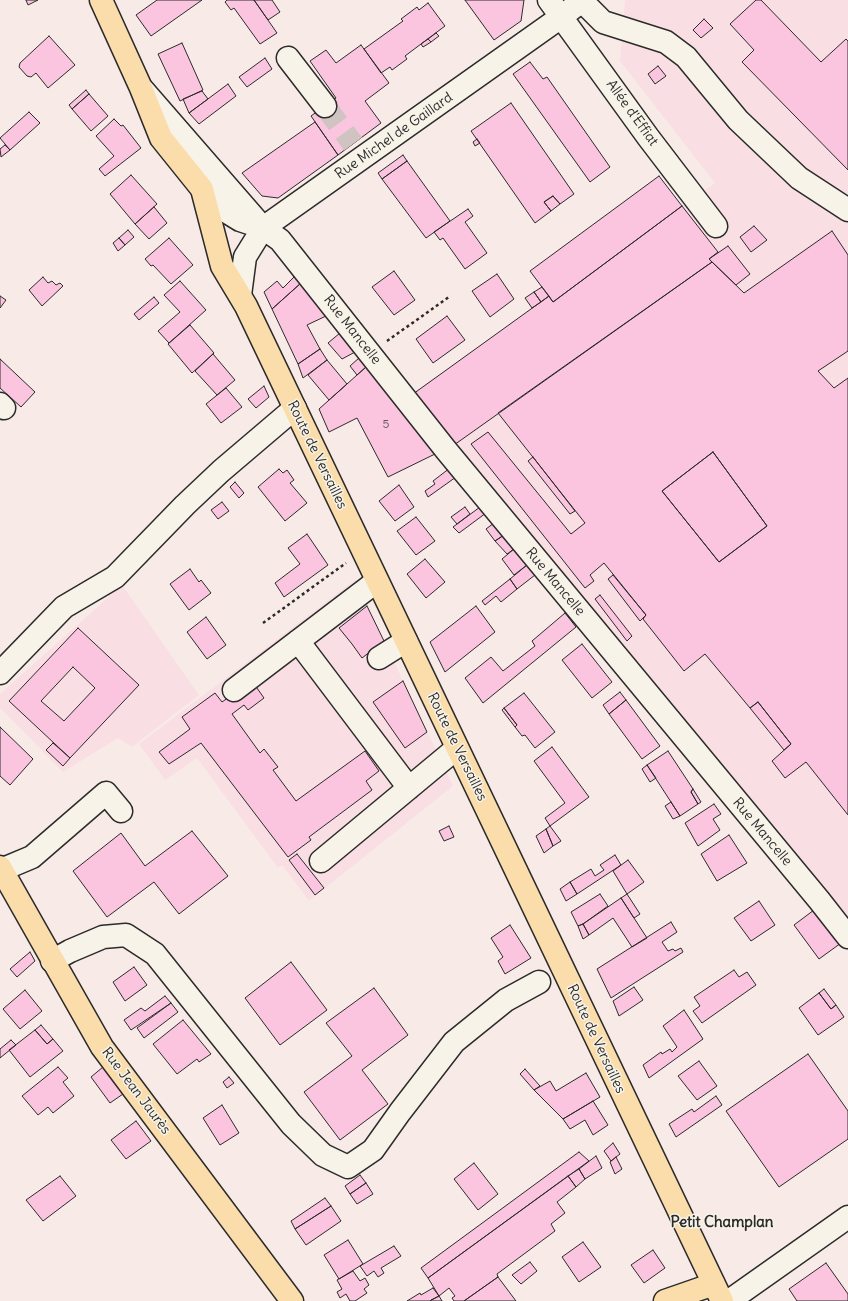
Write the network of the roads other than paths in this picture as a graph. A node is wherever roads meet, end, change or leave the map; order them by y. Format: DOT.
graph roads {
  1 [pos="101,0"];
  2 [pos="582,0"];
  3 [pos="555,8"];
  4 [pos="288,58"];
  5 [pos="141,88"];
  6 [pos="325,106"];
  7 [pos="202,189"];
  8 [pos="848,210"];
  9 [pos="716,226"];
  10 [pos="263,228"];
  11 [pos="240,295"];
  12 [pos="294,408"];
  13 [pos="377,581"];
  14 [pos="298,641"];
  15 [pos="406,641"];
  16 [pos="379,658"];
  17 [pos="0,673"];
  18 [pos="234,690"];
  19 [pos="457,748"];
  20 [pos="409,788"];
  21 [pos="121,811"];
  22 [pos="321,861"];
  23 [pos="1,869"];
  24 [pos="848,937"];
  25 [pos="52,961"];
  26 [pos="539,982"];
  27 [pos="848,1217"];
  28 [pos="718,1292"];
  29 [pos="741,1297"];
  30 [pos="292,1301"];
  31 [pos="665,1301"];
  32 [pos="700,1301"];
  1 -- 5 [label="main road, Route de Versailles"];
  2 -- 3 [label="street, Rue Michel de Gaillard"];
  2 -- 8 [label="street"];
  3 -- 9 [label="street, Allée d'Effiat"];
  3 -- 10 [label="street, Rue Michel de Gaillard"];
  4 -- 6 [label="street"];
  5 -- 7 [label="main road, Route de Versailles"];
  5 -- 10 [label="street"];
  7 -- 10 [label="street, Route de Versailles"];
  7 -- 11 [label="main road, Route de Versailles"];
  10 -- 11 [label="street, Rue Michel de Gaillard"];
  10 -- 24 [label="street, Rue Mancelle"];
  11 -- 12 [label="main road, Route de Versailles"];
  12 -- 13 [label="main road, Route de Versailles"];
  12 -- 17 [label="street"];
  13 -- 14 [label="street"];
  13 -- 15 [label="main road, Route de Versailles"];
  14 -- 18 [label="street"];
  14 -- 20 [label="street"];
  15 -- 16 [label="street"];
  15 -- 19 [label="main road, Route de Versailles"];
  19 -- 20 [label="street"];
  19 -- 28 [label="main road, Route de Versailles"];
  20 -- 22 [label="street"];
  21 -- 23 [label="street"];
  23 -- 25 [label="main road, Rue Jean Jaurès"];
  25 -- 26 [label="street"];
  25 -- 30 [label="main road, Rue Jean Jaurès"];
  27 -- 29 [label="street"];
  28 -- 31 [label="main road"];
  28 -- 32 [label="main road"];
}
